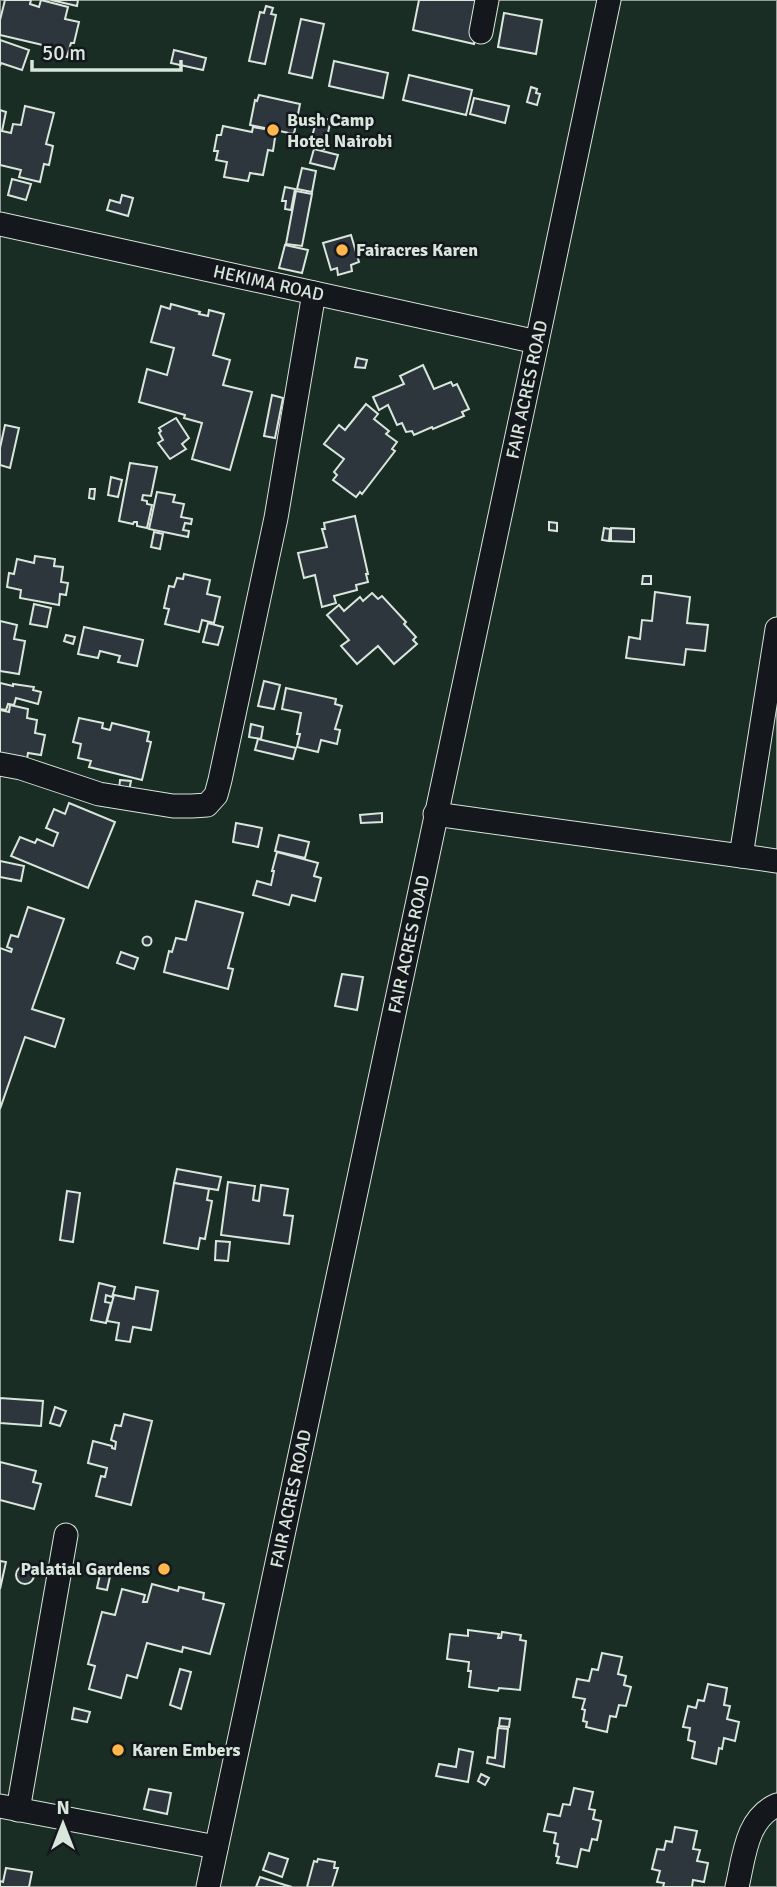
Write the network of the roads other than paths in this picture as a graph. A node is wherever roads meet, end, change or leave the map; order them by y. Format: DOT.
graph roads {
  1 [pos="487,0"];
  2 [pos="609,0"];
  3 [pos="481,32"];
  4 [pos="0,224"];
  5 [pos="314,293"];
  6 [pos="537,342"];
  7 [pos="777,629"];
  8 [pos="0,764"];
  9 [pos="435,814"];
  10 [pos="741,856"];
  11 [pos="777,861"];
  12 [pos="66,1535"];
  13 [pos="777,1805"];
  14 [pos="9,1808"];
  15 [pos="216,1847"];
  16 [pos="208,1887"];
  17 [pos="737,1887"];
  1 -- 3 [label="street"];
  2 -- 6 [label="street, FAIR ACRES ROAD"];
  4 -- 5 [label="street, HEKIMA ROAD"];
  5 -- 6 [label="street, HEKIMA ROAD"];
  5 -- 8 [label="street"];
  6 -- 9 [label="street, FAIR ACRES ROAD"];
  7 -- 10 [label="street"];
  9 -- 10 [label="street"];
  9 -- 15 [label="street, FAIR ACRES ROAD"];
  10 -- 11 [label="street"];
  12 -- 14 [label="street"];
  13 -- 17 [label="street"];
  14 -- 15 [label="street"];
  15 -- 16 [label="street, FAIR ACRES ROAD"];
}
